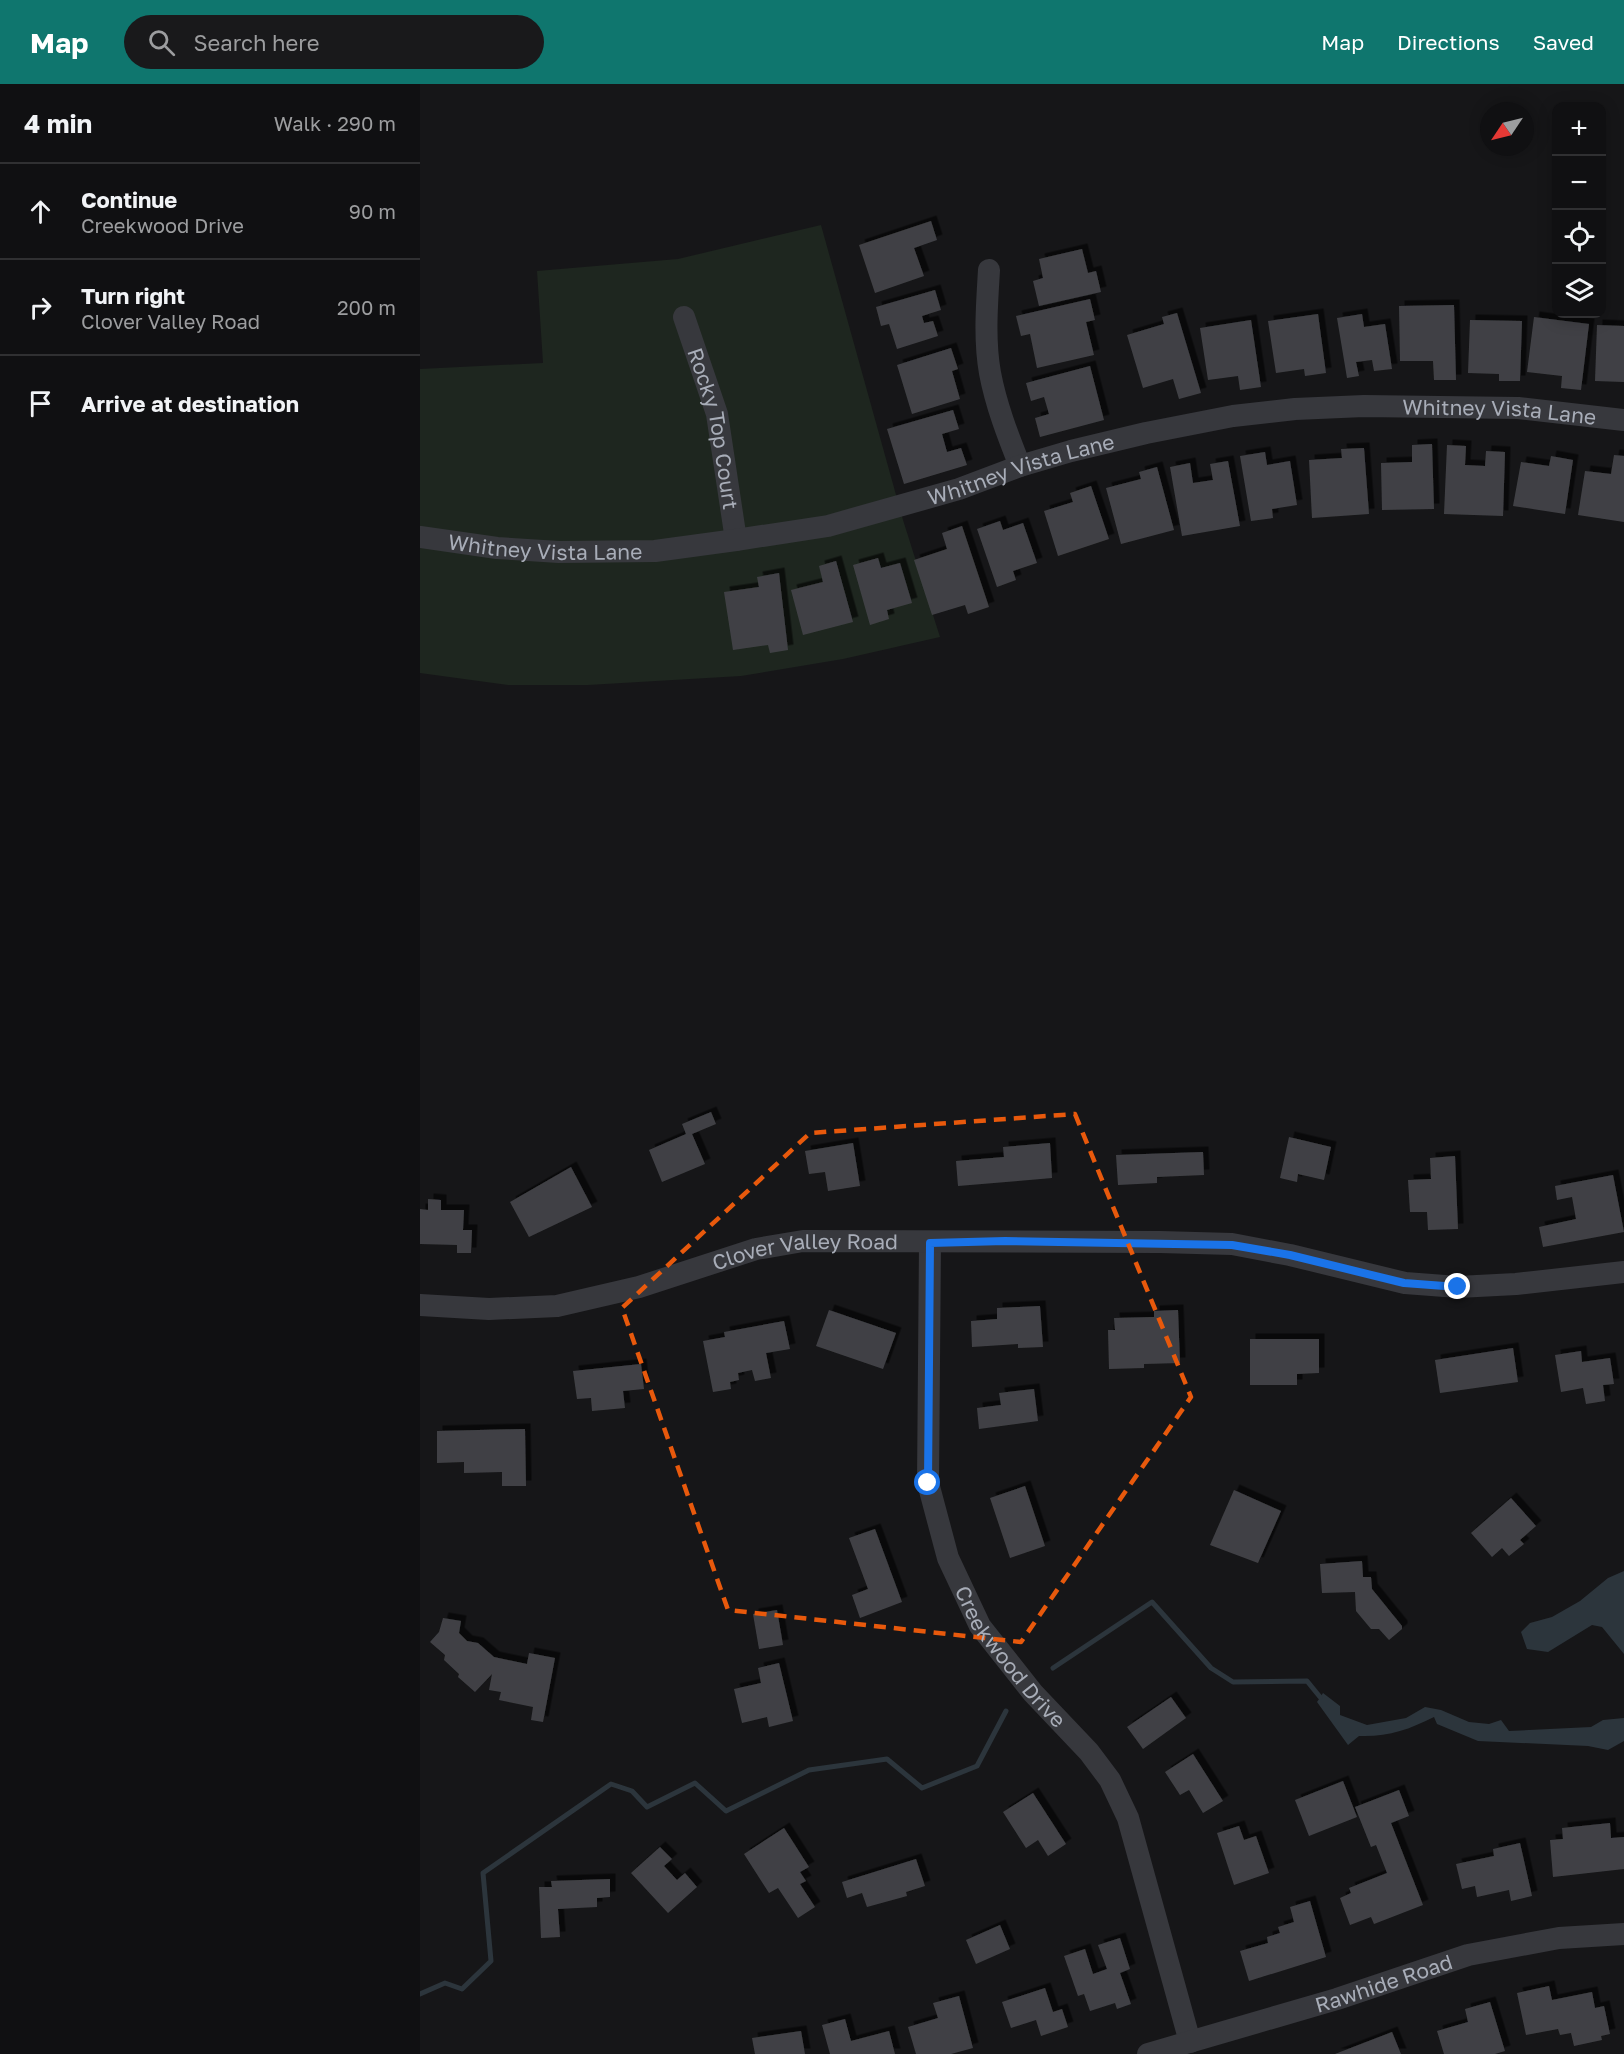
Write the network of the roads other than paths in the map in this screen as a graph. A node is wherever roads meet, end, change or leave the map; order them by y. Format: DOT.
graph roads {
  1 [pos="989,270"];
  2 [pos="684,317"];
  3 [pos="1624,420"];
  4 [pos="1020,466"];
  5 [pos="420,537"];
  6 [pos="736,540"];
  7 [pos="930,1243"];
  8 [pos="1624,1272"];
  9 [pos="420,1305"];
  10 [pos="1624,1934"];
  11 [pos="1190,2042"];
  12 [pos="1148,2054"];
  1 -- 4 [label="street"];
  2 -- 6 [label="street, Rocky Top Court"];
  3 -- 4 [label="street, Whitney Vista Lane"];
  4 -- 6 [label="street, Whitney Vista Lane"];
  5 -- 6 [label="street, Whitney Vista Lane"];
  7 -- 8 [label="street, Clover Valley Road"];
  7 -- 9 [label="street, Clover Valley Road"];
  7 -- 11 [label="street, Creekwood Drive"];
  10 -- 11 [label="street, Rawhide Road"];
  11 -- 12 [label="street, Rawhide Road"];
}
